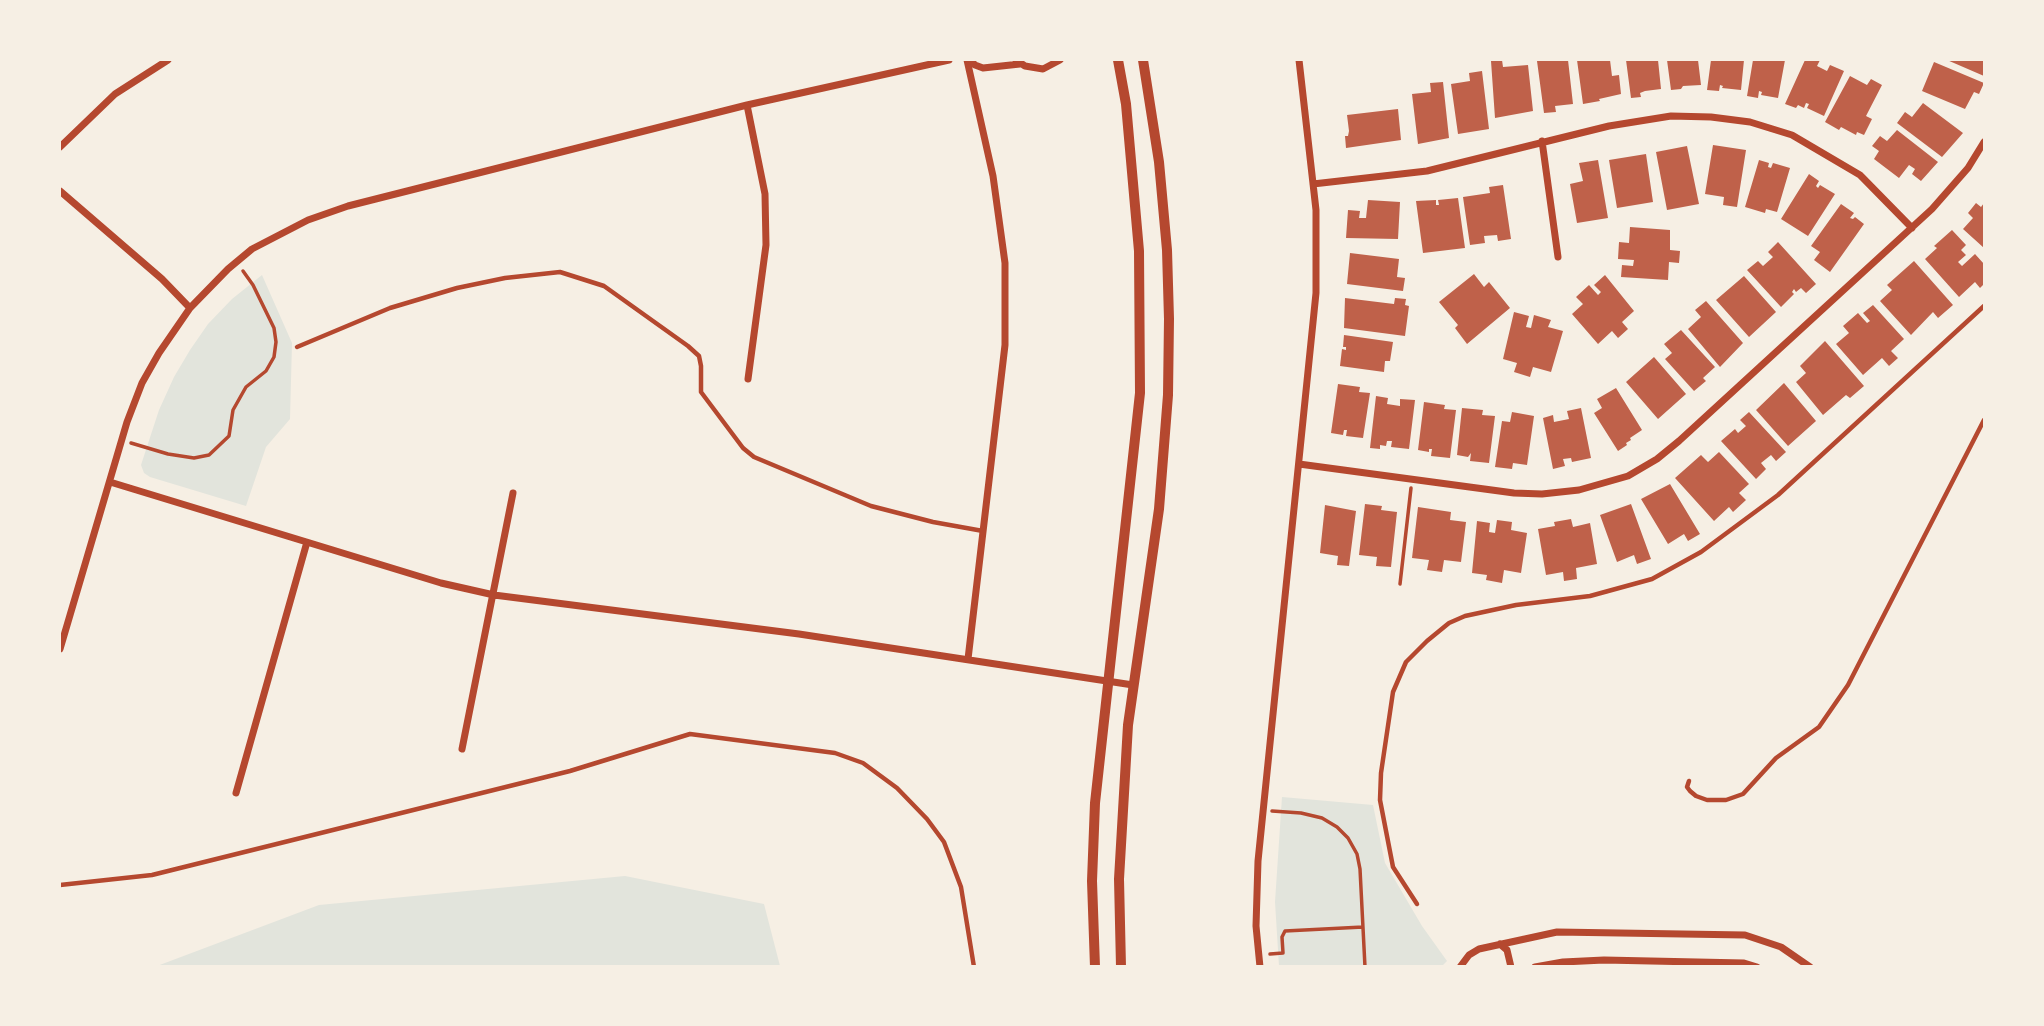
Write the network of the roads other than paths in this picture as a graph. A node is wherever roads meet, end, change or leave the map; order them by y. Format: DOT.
graph roads {
  1 [pos="168,60"];
  2 [pos="949,60"];
  3 [pos="968,60"];
  4 [pos="1060,60"];
  5 [pos="1118,60"];
  6 [pos="1143,60"];
  7 [pos="1299,60"];
  8 [pos="1018,62"];
  9 [pos="747,105"];
  10 [pos="1542,141"];
  11 [pos="1984,142"];
  12 [pos="60,148"];
  13 [pos="1313,184"];
  14 [pos="60,191"];
  15 [pos="1912,228"];
  16 [pos="1558,257"];
  17 [pos="1984,306"];
  18 [pos="190,308"];
  19 [pos="297,347"];
  20 [pos="748,379"];
  21 [pos="1984,420"];
  22 [pos="1299,464"];
  23 [pos="110,482"];
  24 [pos="513,492"];
  25 [pos="983,531"];
  26 [pos="307,542"];
  27 [pos="494,595"];
  28 [pos="60,649"];
  29 [pos="968,659"];
  30 [pos="1108,681"];
  31 [pos="1133,685"];
  32 [pos="462,749"];
  33 [pos="1689,781"];
  34 [pos="236,793"];
  35 [pos="60,885"];
  36 [pos="1417,904"];
  37 [pos="1500,944"];
  38 [pos="974,967"];
  39 [pos="1095,967"];
  40 [pos="1121,967"];
  41 [pos="1260,967"];
  42 [pos="1460,967"];
  43 [pos="1511,967"];
  44 [pos="1535,967"];
  45 [pos="1757,967"];
  46 [pos="1810,967"];
  1 -- 12 [label="street"];
  2 -- 9 [label="street"];
  3 -- 8 [label="street"];
  3 -- 25 [label="street"];
  4 -- 8 [label="street"];
  5 -- 30 [label="street"];
  6 -- 31 [label="street"];
  7 -- 13 [label="street"];
  9 -- 18 [label="street"];
  9 -- 20 [label="street"];
  10 -- 13 [label="street"];
  10 -- 15 [label="street"];
  10 -- 16 [label="street"];
  11 -- 15 [label="street"];
  13 -- 22 [label="street"];
  14 -- 18 [label="street"];
  15 -- 22 [label="street"];
  17 -- 36 [label="lane"];
  18 -- 23 [label="street"];
  19 -- 25 [label="lane"];
  21 -- 33 [label="lane"];
  22 -- 41 [label="street"];
  23 -- 26 [label="street"];
  23 -- 28 [label="street"];
  24 -- 27 [label="street"];
  25 -- 29 [label="street"];
  26 -- 27 [label="street"];
  26 -- 34 [label="street"];
  27 -- 29 [label="street"];
  27 -- 32 [label="street"];
  29 -- 30 [label="street"];
  30 -- 31 [label="street"];
  30 -- 39 [label="street"];
  31 -- 40 [label="street"];
  35 -- 38 [label="lane"];
  37 -- 42 [label="street"];
  37 -- 43 [label="street"];
  37 -- 46 [label="street"];
  44 -- 45 [label="street"];
}
